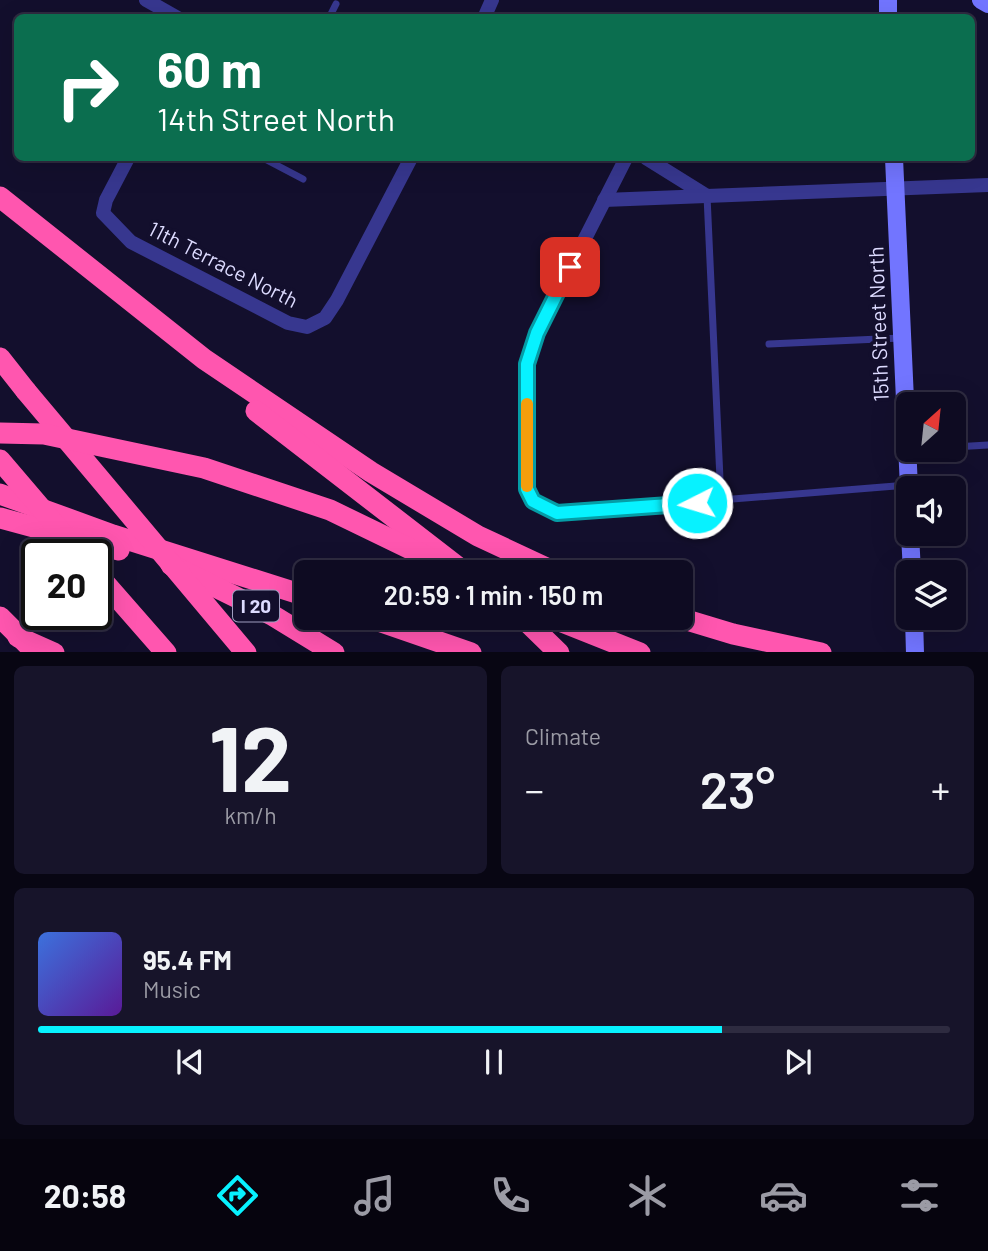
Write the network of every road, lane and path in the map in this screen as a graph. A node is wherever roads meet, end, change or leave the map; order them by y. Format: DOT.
graph roads {
  1 [pos="146,0"];
  2 [pos="981,0"];
  3 [pos="335,4"];
  4 [pos="988,4"];
  5 [pos="171,14"];
  6 [pos="331,14"];
  7 [pos="126,161"];
  8 [pos="268,161"];
  9 [pos="409,161"];
  10 [pos="624,161"];
  11 [pos="651,161"];
  12 [pos="894,161"];
  13 [pos="303,179"];
  14 [pos="988,185"];
  15 [pos="895,188"];
  16 [pos="707,196"];
  17 [pos="0,197"];
  18 [pos="604,200"];
  19 [pos="902,338"];
  20 [pos="769,344"];
  21 [pos="0,358"];
  22 [pos="204,359"];
  23 [pos="904,392"];
  24 [pos="0,433"];
  25 [pos="988,445"];
  26 [pos="966,446"];
  27 [pos="0,460"];
  28 [pos="896,488"];
  29 [pos="527,489"];
  30 [pos="0,494"];
  31 [pos="721,501"];
  32 [pos="0,518"];
  33 [pos="113,535"];
  34 [pos="67,539"];
  35 [pos="433,560"];
  36 [pos="449,560"];
  37 [pos="531,560"];
  38 [pos="174,566"];
  39 [pos="112,591"];
  40 [pos="294,592"];
  41 [pos="0,617"];
  42 [pos="693,622"];
  43 [pos="405,630"];
  44 [pos="535,630"];
  45 [pos="582,630"];
  46 [pos="914,630"];
  47 [pos="0,631"];
  48 [pos="35,652"];
  49 [pos="52,652"];
  50 [pos="165,652"];
  51 [pos="245,652"];
  52 [pos="332,652"];
  53 [pos="469,652"];
  54 [pos="558,652"];
  55 [pos="637,652"];
  56 [pos="816,652"];
  57 [pos="915,652"];
  1 -- 5 [label="street"];
  2 -- 4 [label="street"];
  3 -- 6 [label="lane"];
  7 -- 9 [label="street, 11th Terrace North"];
  8 -- 13 [label="lane"];
  10 -- 18 [label="street"];
  11 -- 16 [label="street"];
  12 -- 15 [label="street, 15th Street North"];
  14 -- 15 [label="street"];
  15 -- 16 [label="street"];
  15 -- 19 [label="street, 15th Street North"];
  16 -- 18 [label="street"];
  16 -- 31 [label="lane"];
  17 -- 22 [label="highway"];
  18 -- 29 [label="street"];
  19 -- 20 [label="lane"];
  19 -- 23 [label="street, 15th Street North"];
  21 -- 51 [label="highway, bridge"];
  22 -- 36 [label="highway"];
  22 -- 37 [label="highway"];
  24 -- 35 [label="highway, bridge"];
  25 -- 26 [label="lane"];
  27 -- 34 [label="highway, bridge"];
  28 -- 31 [label="lane"];
  29 -- 31 [label="lane"];
  30 -- 33 [label="highway, I 20"];
  32 -- 38 [label="highway"];
  33 -- 38 [label="highway, I 20"];
  33 -- 40 [label="highway"];
  38 -- 52 [label="highway, I 20"];
  39 -- 50 [label="highway"];
  41 -- 48 [label="highway, bridge"];
  42 -- 56 [label="highway"];
  43 -- 53 [label="highway"];
  44 -- 54 [label="highway"];
  45 -- 55 [label="highway"];
  46 -- 57 [label="street"];
  47 -- 49 [label="highway"];
}
